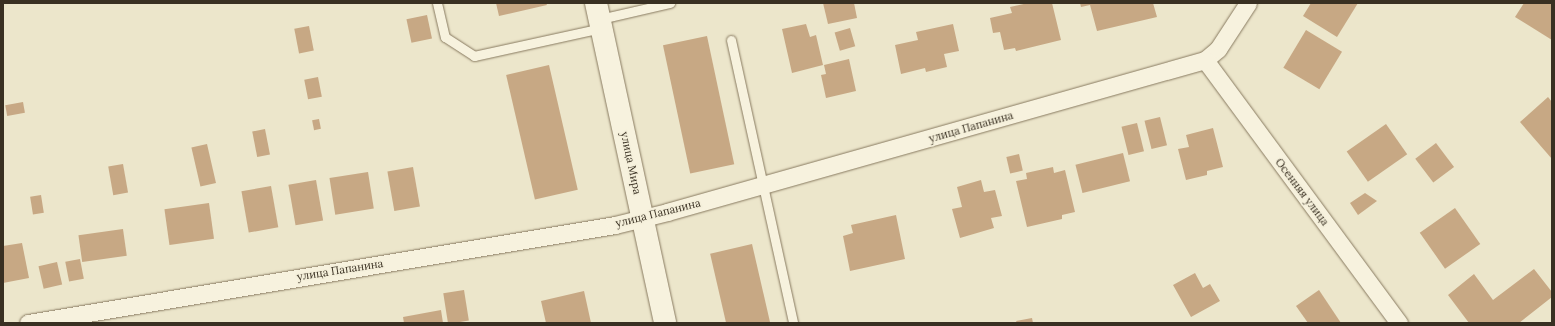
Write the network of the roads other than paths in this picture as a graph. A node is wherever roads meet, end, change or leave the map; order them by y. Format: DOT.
graph roads {
  1 [pos="437,3"];
  2 [pos="670,3"];
  3 [pos="1248,3"];
  4 [pos="638,7"];
  5 [pos="599,17"];
  6 [pos="731,40"];
  7 [pos="1205,60"];
  8 [pos="763,186"];
  9 [pos="643,218"];
  10 [pos="92,318"];
  11 [pos="28,323"];
  12 [pos="665,323"];
  13 [pos="793,323"];
  14 [pos="1399,323"];
  1 -- 5 [label="lane"];
  2 -- 4 [label="lane"];
  3 -- 7 [label="street, улица Папанина"];
  4 -- 5 [label="lane"];
  5 -- 9 [label="street, улица Мира"];
  6 -- 8 [label="lane"];
  7 -- 8 [label="street, улица Папанина"];
  7 -- 14 [label="street, Осенняя улица"];
  8 -- 9 [label="street, улица Папанина"];
  8 -- 13 [label="lane"];
  9 -- 10 [label="street, улица Папанина"];
  9 -- 12 [label="street, улица Мира"];
  10 -- 11 [label="street, улица Папанина"];
}
